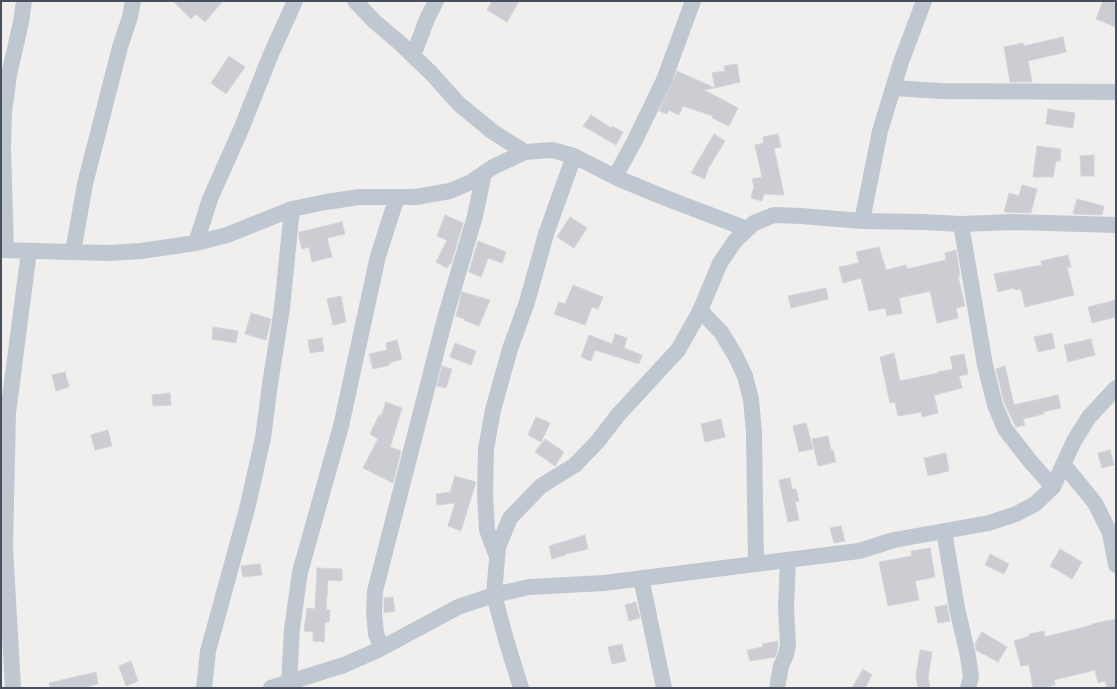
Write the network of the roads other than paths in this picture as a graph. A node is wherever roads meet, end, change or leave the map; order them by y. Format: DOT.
graph roads {
  1 [pos="24,1"];
  2 [pos="133,1"];
  3 [pos="295,1"];
  4 [pos="354,1"];
  5 [pos="436,1"];
  6 [pos="693,1"];
  7 [pos="924,1"];
  8 [pos="413,56"];
  9 [pos="893,88"];
  10 [pos="1116,92"];
  11 [pos="525,152"];
  12 [pos="574,156"];
  13 [pos="484,173"];
  14 [pos="615,177"];
  15 [pos="397,197"];
  16 [pos="292,210"];
  17 [pos="862,221"];
  18 [pos="961,224"];
  19 [pos="1116,224"];
  20 [pos="747,229"];
  21 [pos="196,243"];
  22 [pos="4,250"];
  23 [pos="29,250"];
  24 [pos="73,252"];
  25 [pos="700,310"];
  26 [pos="1116,388"];
  27 [pos="1064,465"];
  28 [pos="1053,487"];
  29 [pos="944,531"];
  30 [pos="497,557"];
  31 [pos="788,560"];
  32 [pos="756,564"];
  33 [pos="1116,565"];
  34 [pos="641,578"];
  35 [pos="494,595"];
  36 [pos="382,648"];
  37 [pos="289,683"];
  38 [pos="308,683"];
  39 [pos="13,688"];
  40 [pos="204,688"];
  41 [pos="271,688"];
  42 [pos="521,688"];
  43 [pos="664,688"];
  44 [pos="776,688"];
  45 [pos="968,688"];
  1 -- 22 [label="street"];
  2 -- 24 [label="street"];
  3 -- 21 [label="street"];
  4 -- 8 [label="street"];
  5 -- 8 [label="street"];
  6 -- 14 [label="street"];
  7 -- 9 [label="street"];
  8 -- 11 [label="street"];
  9 -- 10 [label="street"];
  9 -- 17 [label="street"];
  11 -- 12 [label="street"];
  11 -- 13 [label="street"];
  12 -- 14 [label="street"];
  12 -- 30 [label="street"];
  13 -- 15 [label="street"];
  13 -- 36 [label="street"];
  14 -- 20 [label="street"];
  15 -- 16 [label="street"];
  15 -- 37 [label="street"];
  16 -- 21 [label="street"];
  16 -- 40 [label="street"];
  17 -- 18 [label="street"];
  17 -- 20 [label="street"];
  18 -- 19 [label="street"];
  18 -- 28 [label="street"];
  20 -- 25 [label="street"];
  21 -- 24 [label="street"];
  22 -- 23 [label="street"];
  23 -- 24 [label="street"];
  23 -- 39 [label="street"];
  25 -- 30 [label="street"];
  25 -- 32 [label="street"];
  26 -- 27 [label="street"];
  27 -- 28 [label="street"];
  27 -- 33 [label="street"];
  28 -- 29 [label="street"];
  29 -- 31 [label="street"];
  29 -- 45 [label="street"];
  30 -- 35 [label="street"];
  31 -- 32 [label="street"];
  31 -- 44 [label="street"];
  32 -- 34 [label="street"];
  34 -- 35 [label="street"];
  34 -- 43 [label="street"];
  35 -- 36 [label="street"];
  35 -- 42 [label="street"];
  36 -- 38 [label="street"];
  37 -- 38 [label="street"];
  37 -- 41 [label="street"];
}
